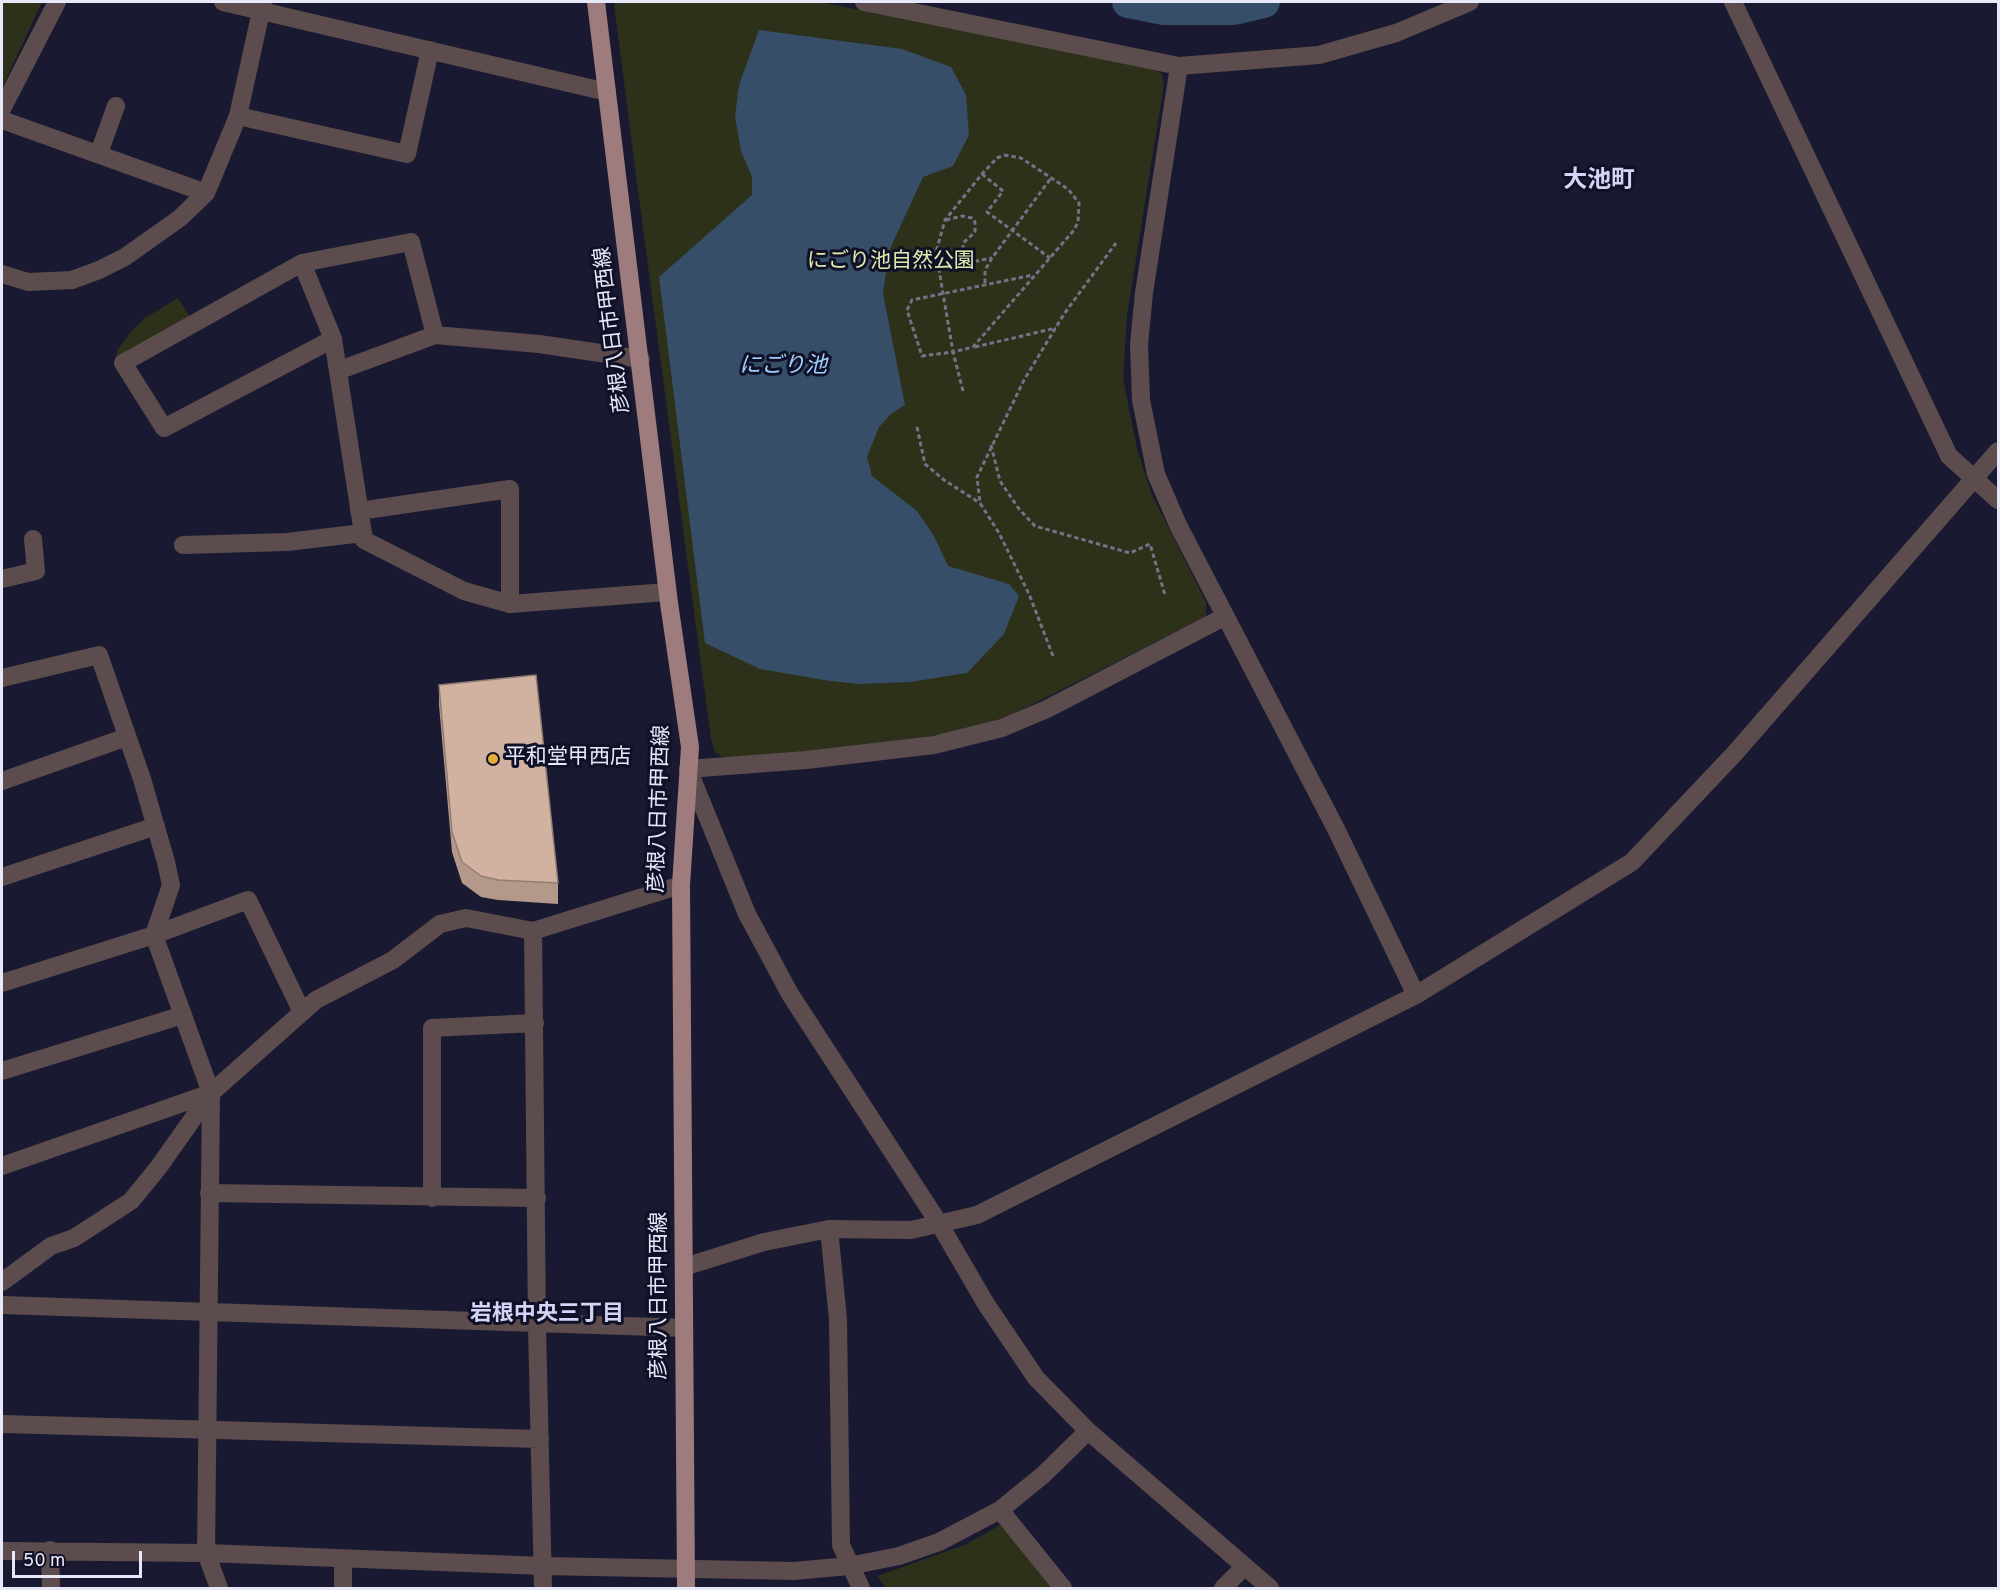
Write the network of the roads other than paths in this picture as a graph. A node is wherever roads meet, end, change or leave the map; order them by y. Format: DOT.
graph roads {
  1 [pos="57,2"];
  2 [pos="223,2"];
  3 [pos="596,2"];
  4 [pos="864,2"];
  5 [pos="1470,2"];
  6 [pos="1733,2"];
  7 [pos="262,6"];
  8 [pos="430,50"];
  9 [pos="1179,66"];
  10 [pos="607,92"];
  11 [pos="116,106"];
  12 [pos="2,110"];
  13 [pos="238,116"];
  14 [pos="2,120"];
  15 [pos="99,153"];
  16 [pos="207,192"];
  17 [pos="302,262"];
  18 [pos="2,274"];
  19 [pos="435,335"];
  20 [pos="333,339"];
  21 [pos="641,359"];
  22 [pos="340,370"];
  23 [pos="1998,451"];
  24 [pos="1974,478"];
  25 [pos="1998,500"];
  26 [pos="359,512"];
  27 [pos="363,533"];
  28 [pos="33,539"];
  29 [pos="183,545"];
  30 [pos="2,579"];
  31 [pos="668,592"];
  32 [pos="510,604"];
  33 [pos="1224,617"];
  34 [pos="2,678"];
  35 [pos="127,737"];
  36 [pos="688,769"];
  37 [pos="2,781"];
  38 [pos="156,826"];
  39 [pos="2,877"];
  40 [pos="681,885"];
  41 [pos="533,931"];
  42 [pos="154,935"];
  43 [pos="2,983"];
  44 [pos="1416,995"];
  45 [pos="302,1012"];
  46 [pos="183,1014"];
  47 [pos="535,1023"];
  48 [pos="2,1071"];
  49 [pos="211,1093"];
  50 [pos="2,1166"];
  51 [pos="209,1193"];
  52 [pos="432,1198"];
  53 [pos="537,1198"];
  54 [pos="940,1226"];
  55 [pos="829,1229"];
  56 [pos="684,1267"];
  57 [pos="2,1282"];
  58 [pos="2,1305"];
  59 [pos="207,1310"];
  60 [pos="537,1325"];
  61 [pos="684,1328"];
  62 [pos="2,1424"];
  63 [pos="205,1430"];
  64 [pos="1088,1431"];
  65 [pos="540,1439"];
  66 [pos="1000,1510"];
  67 [pos="50,1550"];
  68 [pos="2,1551"];
  69 [pos="206,1553"];
  70 [pos="343,1559"];
  71 [pos="544,1566"];
  72 [pos="849,1566"];
  73 [pos="1245,1566"];
  74 [pos="686,1569"];
  75 [pos="51,1588"];
  76 [pos="219,1588"];
  77 [pos="343,1588"];
  78 [pos="543,1588"];
  79 [pos="686,1588"];
  80 [pos="861,1588"];
  81 [pos="1063,1588"];
  82 [pos="1223,1588"];
  83 [pos="1270,1588"];
  1 -- 12 [label="street"];
  2 -- 7 [label="street"];
  3 -- 10 [label="main road, 彦根八日市甲西線"];
  4 -- 9 [label="street"];
  5 -- 9 [label="street"];
  6 -- 24 [label="street"];
  7 -- 8 [label="street"];
  7 -- 13 [label="street"];
  8 -- 10 [label="street"];
  8 -- 13 [label="street"];
  9 -- 33 [label="street"];
  10 -- 21 [label="main road, 彦根八日市甲西線"];
  11 -- 15 [label="street"];
  13 -- 16 [label="street"];
  14 -- 15 [label="street"];
  15 -- 16 [label="street"];
  16 -- 18 [label="street"];
  17 -- 19 [label="street"];
  17 -- 20 [label="street"];
  17 -- 20 [label="street"];
  19 -- 21 [label="street"];
  19 -- 22 [label="street"];
  20 -- 22 [label="street"];
  21 -- 31 [label="main road, 彦根八日市甲西線"];
  22 -- 26 [label="street"];
  23 -- 24 [label="street"];
  24 -- 25 [label="street"];
  24 -- 44 [label="street"];
  26 -- 27 [label="street"];
  26 -- 32 [label="street"];
  27 -- 29 [label="street"];
  27 -- 32 [label="street"];
  28 -- 30 [label="street"];
  31 -- 32 [label="street"];
  31 -- 36 [label="main road, 彦根八日市甲西線"];
  33 -- 36 [label="street"];
  33 -- 44 [label="street"];
  34 -- 35 [label="street"];
  35 -- 37 [label="street"];
  35 -- 38 [label="street"];
  36 -- 40 [label="main road, 彦根八日市甲西線"];
  36 -- 54 [label="street"];
  38 -- 39 [label="street"];
  38 -- 42 [label="street"];
  40 -- 41 [label="street"];
  40 -- 56 [label="main road, 彦根八日市甲西線"];
  41 -- 45 [label="street"];
  41 -- 47 [label="street"];
  42 -- 43 [label="street"];
  42 -- 45 [label="street"];
  42 -- 46 [label="street"];
  44 -- 54 [label="street"];
  45 -- 49 [label="street"];
  46 -- 48 [label="street"];
  46 -- 49 [label="street"];
  47 -- 52 [label="street"];
  47 -- 53 [label="street"];
  49 -- 50 [label="street"];
  49 -- 51 [label="street"];
  49 -- 57 [label="street"];
  51 -- 52 [label="street"];
  51 -- 59 [label="street"];
  52 -- 53 [label="street"];
  53 -- 60 [label="street"];
  54 -- 55 [label="street"];
  54 -- 64 [label="street"];
  55 -- 56 [label="street"];
  55 -- 72 [label="street"];
  56 -- 61 [label="main road, 彦根八日市甲西線"];
  58 -- 59 [label="street"];
  59 -- 60 [label="street"];
  59 -- 63 [label="street"];
  60 -- 61 [label="street"];
  60 -- 65 [label="street"];
  61 -- 74 [label="main road, 彦根八日市甲西線"];
  62 -- 63 [label="street"];
  63 -- 65 [label="street"];
  63 -- 69 [label="street"];
  64 -- 66 [label="street"];
  64 -- 73 [label="street"];
  65 -- 71 [label="street"];
  66 -- 72 [label="street"];
  66 -- 81 [label="street"];
  67 -- 68 [label="street"];
  67 -- 69 [label="street"];
  67 -- 75 [label="street"];
  69 -- 70 [label="street"];
  69 -- 76 [label="street"];
  70 -- 71 [label="street"];
  70 -- 77 [label="street"];
  71 -- 74 [label="street"];
  71 -- 78 [label="street"];
  72 -- 74 [label="street"];
  72 -- 80 [label="street"];
  73 -- 82 [label="street"];
  73 -- 83 [label="street"];
  74 -- 79 [label="main road, 彦根八日市甲西線"];
}
